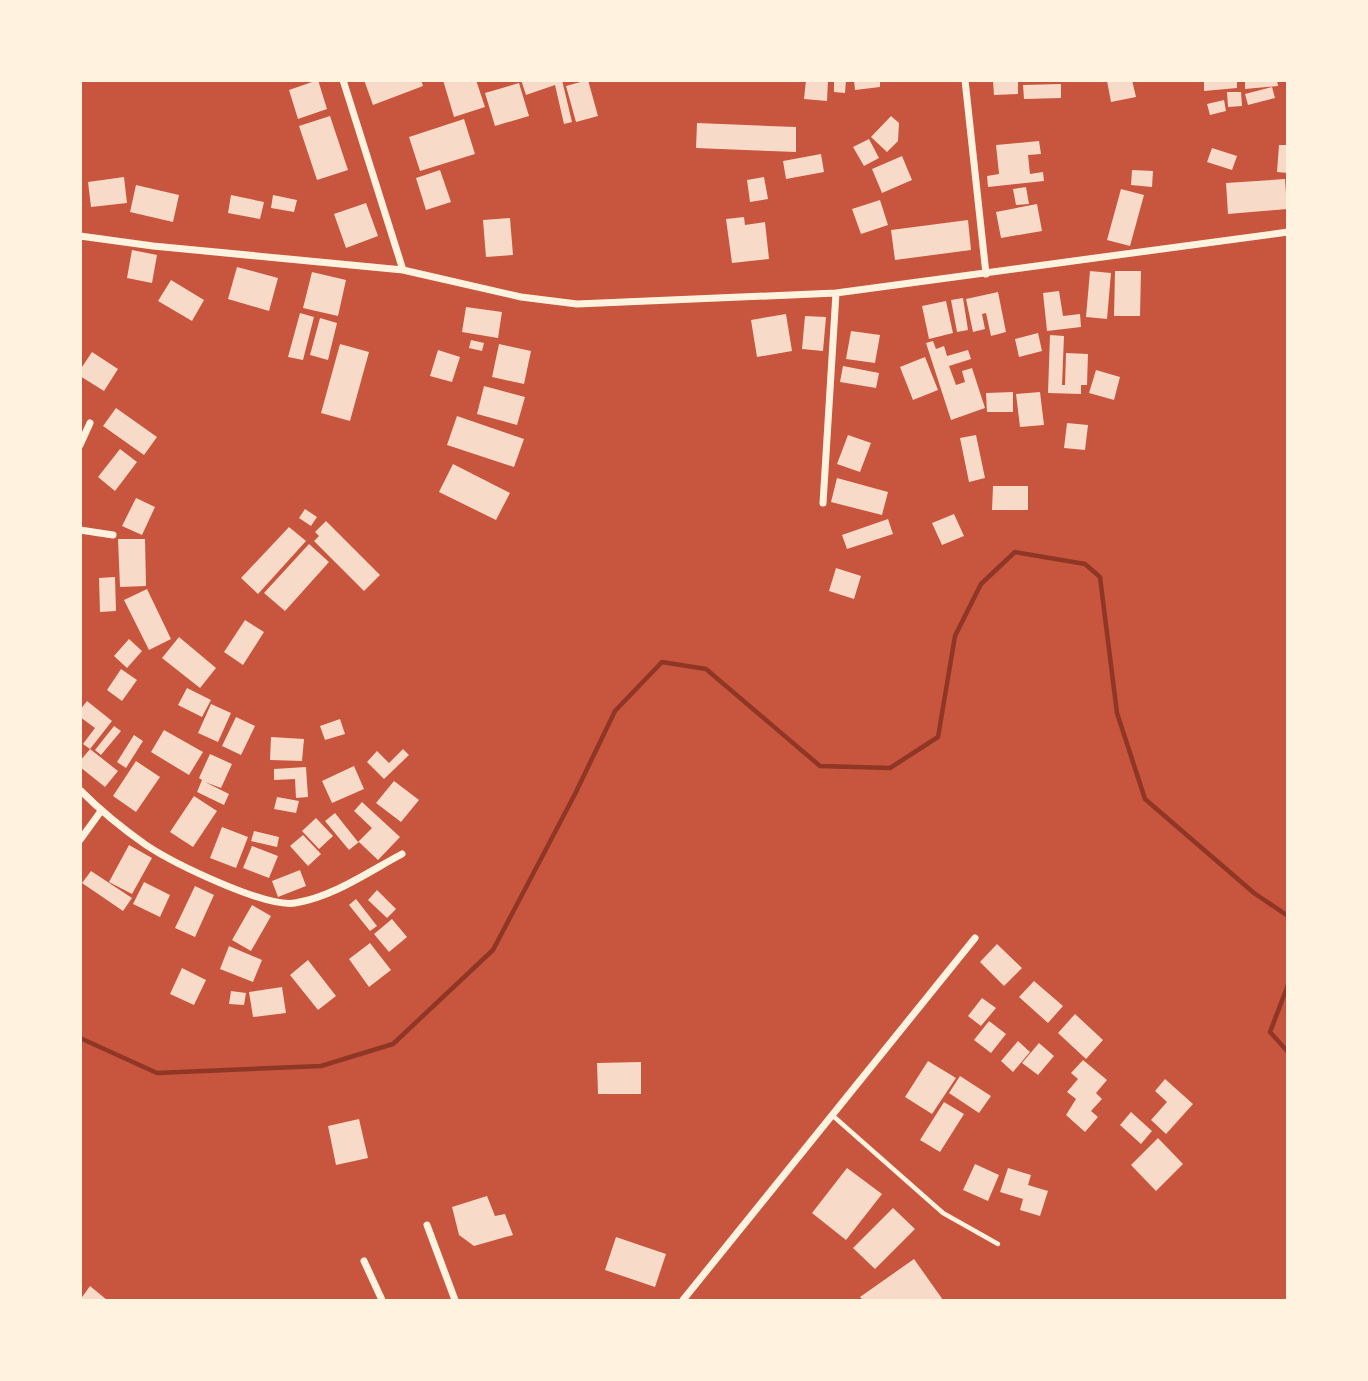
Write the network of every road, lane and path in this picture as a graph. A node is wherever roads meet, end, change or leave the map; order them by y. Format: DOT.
graph roads {
  1 [pos="343,80"];
  2 [pos="965,80"];
  3 [pos="1287,232"];
  4 [pos="80,236"];
  5 [pos="403,270"];
  6 [pos="986,274"];
  7 [pos="836,293"];
  8 [pos="90,424"];
  9 [pos="80,444"];
  10 [pos="823,503"];
  11 [pos="80,530"];
  12 [pos="113,535"];
  13 [pos="80,790"];
  14 [pos="101,811"];
  15 [pos="80,840"];
  16 [pos="402,854"];
  17 [pos="975,938"];
  18 [pos="831,1115"];
  19 [pos="427,1225"];
  20 [pos="998,1244"];
  21 [pos="364,1261"];
  22 [pos="382,1300"];
  23 [pos="455,1300"];
  24 [pos="683,1300"];
  1 -- 5 [label="street"];
  2 -- 6 [label="street"];
  3 -- 6 [label="street"];
  4 -- 5 [label="street"];
  5 -- 7 [label="street"];
  6 -- 7 [label="street"];
  7 -- 10 [label="street"];
  8 -- 9 [label="street"];
  11 -- 12 [label="street"];
  13 -- 14 [label="street"];
  14 -- 15 [label="street"];
  14 -- 16 [label="street"];
  17 -- 18 [label="street"];
  18 -- 20 [label="lane"];
  18 -- 24 [label="street"];
  19 -- 23 [label="street"];
  21 -- 22 [label="street"];
}
